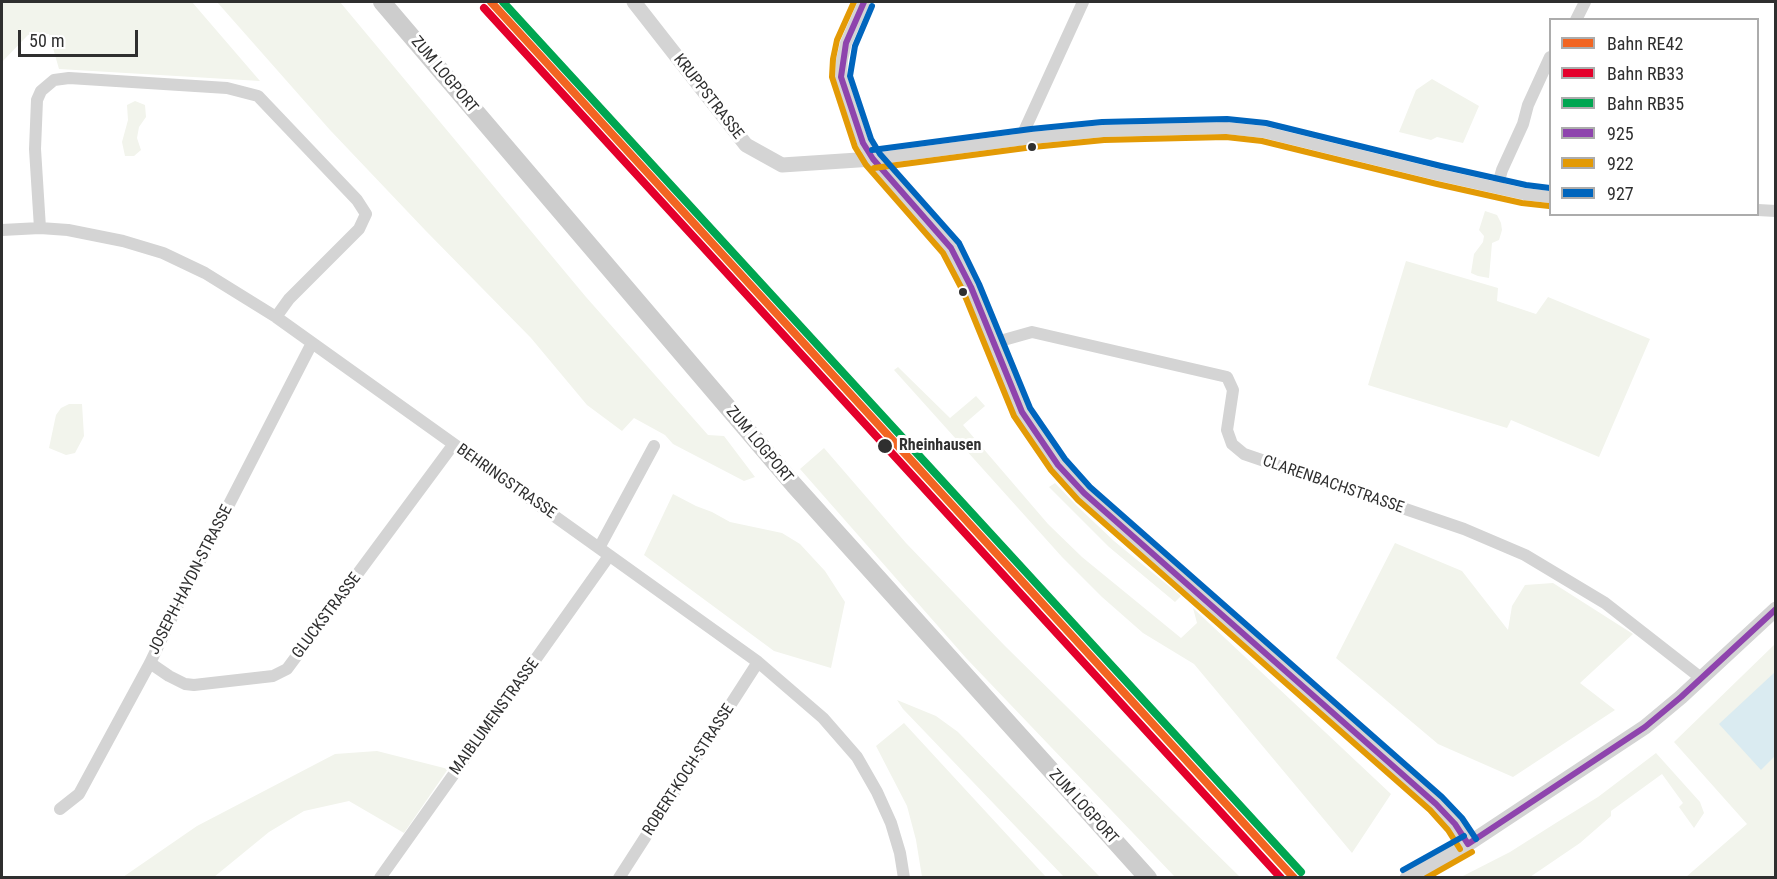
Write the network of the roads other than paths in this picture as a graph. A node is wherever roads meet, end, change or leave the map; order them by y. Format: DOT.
graph roads {
  1 [pos="382,2"];
  2 [pos="634,2"];
  3 [pos="864,2"];
  4 [pos="1083,2"];
  5 [pos="1585,2"];
  6 [pos="1577,18"];
  7 [pos="1549,61"];
  8 [pos="1020,140"];
  9 [pos="873,159"];
  10 [pos="1497,188"];
  11 [pos="1549,197"];
  12 [pos="1759,210"];
  13 [pos="1776,211"];
  14 [pos="39,228"];
  15 [pos="2,230"];
  16 [pos="276,317"];
  17 [pos="312,343"];
  18 [pos="993,343"];
  19 [pos="453,445"];
  20 [pos="654,446"];
  21 [pos="599,548"];
  22 [pos="609,556"];
  23 [pos="1776,609"];
  24 [pos="758,662"];
  25 [pos="150,663"];
  26 [pos="1701,678"];
  27 [pos="60,809"];
  28 [pos="1468,844"];
  29 [pos="380,878"];
  30 [pos="620,878"];
  31 [pos="904,878"];
  32 [pos="1148,878"];
  33 [pos="1407,878"];
  1 -- 32 [label="main road, ZUM LOGPORT"];
  2 -- 9 [label="street, KRUPPSTRASSE"];
  3 -- 9 [label="street"];
  4 -- 8 [label="street"];
  5 -- 6 [label="street"];
  7 -- 10 [label="street"];
  8 -- 9 [label="street"];
  8 -- 10 [label="street"];
  9 -- 18 [label="street"];
  10 -- 11 [label="street"];
  12 -- 13 [label="street"];
  14 -- 15 [label="street, BEHRINGSTRASSE"];
  14 -- 16 [label="street, BEHRINGSTRASSE"];
  14 -- 16 [label="street"];
  16 -- 17 [label="street, BEHRINGSTRASSE"];
  17 -- 19 [label="street, BEHRINGSTRASSE"];
  17 -- 25 [label="street, JOSEPH-HAYDN-STRASSE"];
  18 -- 26 [label="street, CLARENBACHSTRASSE"];
  18 -- 28 [label="street"];
  19 -- 21 [label="street, BEHRINGSTRASSE"];
  19 -- 25 [label="street, GLUCKSTRASSE"];
  20 -- 21 [label="street"];
  21 -- 22 [label="street, BEHRINGSTRASSE"];
  22 -- 24 [label="street, BEHRINGSTRASSE"];
  22 -- 29 [label="street, MAIBLUMENSTRASSE"];
  23 -- 26 [label="street"];
  24 -- 30 [label="street, ROBERT-KOCH-STRASSE"];
  24 -- 31 [label="street, BEHRINGSTRASSE"];
  25 -- 27 [label="street, JOSEPH-HAYDN-STRASSE"];
  26 -- 28 [label="street"];
  28 -- 33 [label="street"];
}
